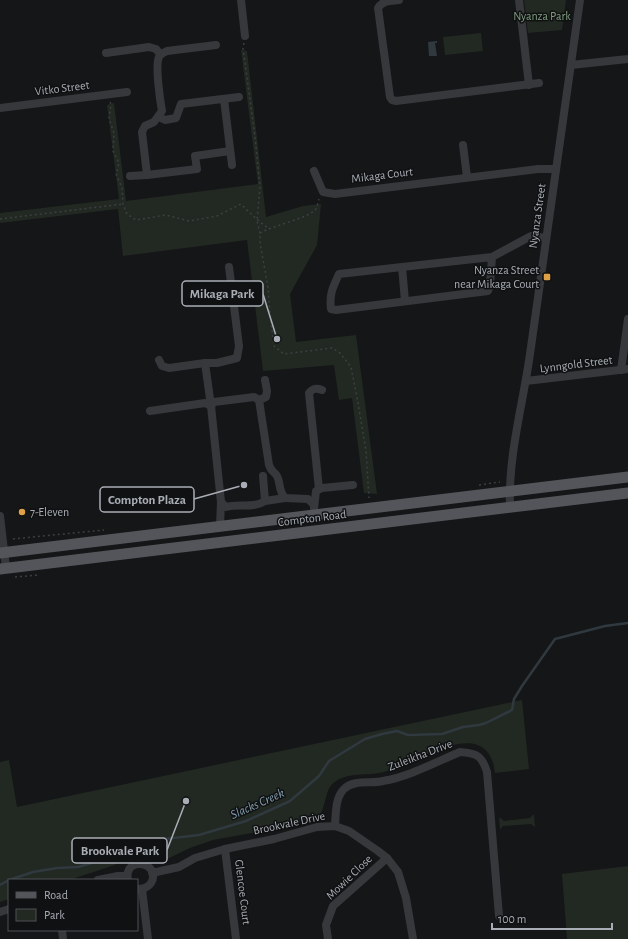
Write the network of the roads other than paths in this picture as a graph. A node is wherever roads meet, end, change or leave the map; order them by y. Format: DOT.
graph roads {
  1 [pos="241,0"];
  2 [pos="399,0"];
  3 [pos="519,0"];
  4 [pos="580,0"];
  5 [pos="245,36"];
  6 [pos="216,45"];
  7 [pos="106,53"];
  8 [pos="160,54"];
  9 [pos="628,58"];
  10 [pos="571,65"];
  11 [pos="539,83"];
  12 [pos="529,85"];
  13 [pos="127,92"];
  14 [pos="239,97"];
  15 [pos="224,99"];
  16 [pos="0,108"];
  17 [pos="159,116"];
  18 [pos="463,145"];
  19 [pos="230,151"];
  20 [pos="232,165"];
  21 [pos="556,169"];
  22 [pos="314,171"];
  23 [pos="147,175"];
  24 [pos="130,176"];
  25 [pos="467,177"];
  26 [pos="546,238"];
  27 [pos="492,257"];
  28 [pos="229,267"];
  29 [pos="402,267"];
  30 [pos="405,301"];
  31 [pos="628,319"];
  32 [pos="160,360"];
  33 [pos="204,363"];
  34 [pos="625,370"];
  35 [pos="265,380"];
  36 [pos="526,381"];
  37 [pos="322,390"];
  38 [pos="260,400"];
  39 [pos="211,406"];
  40 [pos="150,411"];
  41 [pos="263,476"];
  42 [pos="628,477"];
  43 [pos="353,485"];
  44 [pos="319,489"];
  45 [pos="510,491"];
  46 [pos="628,493"];
  47 [pos="285,498"];
  48 [pos="265,501"];
  49 [pos="221,502"];
  50 [pos="510,507"];
  51 [pos="314,510"];
  52 [pos="0,516"];
  53 [pos="220,526"];
  54 [pos="2,552"];
  55 [pos="3,568"];
  56 [pos="335,826"];
  57 [pos="225,849"];
  58 [pos="387,858"];
  59 [pos="152,874"];
  60 [pos="127,878"];
  61 [pos="103,879"];
  62 [pos="139,889"];
  63 [pos="499,916"];
  64 [pos="148,939"];
  65 [pos="236,939"];
  66 [pos="328,939"];
  67 [pos="413,939"];
  1 -- 5 [label="street"];
  2 -- 12 [label="street"];
  3 -- 12 [label="street"];
  4 -- 10 [label="street, Nyanza Street"];
  6 -- 8 [label="street"];
  7 -- 8 [label="street"];
  8 -- 17 [label="street"];
  9 -- 10 [label="street"];
  10 -- 21 [label="street, Nyanza Street"];
  11 -- 12 [label="street"];
  13 -- 16 [label="street, Vitko Street"];
  14 -- 15 [label="street"];
  15 -- 17 [label="street"];
  15 -- 19 [label="street"];
  17 -- 23 [label="street"];
  18 -- 25 [label="street"];
  19 -- 20 [label="street"];
  19 -- 23 [label="street"];
  21 -- 25 [label="street, Mikaga Court"];
  21 -- 26 [label="street, Nyanza Street"];
  22 -- 25 [label="street, Mikaga Court"];
  23 -- 24 [label="street"];
  26 -- 27 [label="street"];
  26 -- 36 [label="street, Nyanza Street"];
  27 -- 29 [label="street"];
  27 -- 30 [label="street"];
  28 -- 33 [label="street"];
  29 -- 30 [label="street"];
  29 -- 30 [label="street"];
  31 -- 34 [label="street"];
  32 -- 33 [label="street"];
  33 -- 39 [label="street"];
  34 -- 36 [label="street, Lynngold Street"];
  35 -- 38 [label="street"];
  36 -- 45 [label="street, Nyanza Street"];
  37 -- 44 [label="street"];
  38 -- 39 [label="street"];
  38 -- 47 [label="street"];
  39 -- 40 [label="street"];
  39 -- 49 [label="street"];
  41 -- 48 [label="street"];
  42 -- 45 [label="main road, Compton Road"];
  43 -- 44 [label="street"];
  44 -- 51 [label="street"];
  45 -- 50 [label="street, Nyanza Street"];
  45 -- 51 [label="main road, Compton Road"];
  46 -- 50 [label="main road, Compton Road"];
  47 -- 48 [label="street"];
  47 -- 51 [label="street"];
  48 -- 49 [label="street"];
  49 -- 53 [label="street"];
  50 -- 55 [label="main road, Compton Road"];
  51 -- 53 [label="main road, Compton Road"];
  52 -- 54 [label="street"];
  53 -- 54 [label="main road, Compton Road"];
  54 -- 55 [label="street"];
  56 -- 57 [label="street, Brookvale Drive"];
  56 -- 58 [label="street, Brookvale Drive"];
  56 -- 63 [label="street, Zuleikha Drive"];
  57 -- 59 [label="street, Brookvale Drive"];
  57 -- 65 [label="street, Glencoe Court"];
  58 -- 66 [label="street, Mowie Close"];
  58 -- 67 [label="street, Brookvale Drive"];
  59 -- 60 [label="street"];
  59 -- 62 [label="street"];
  60 -- 61 [label="street"];
  62 -- 64 [label="street"];
}
